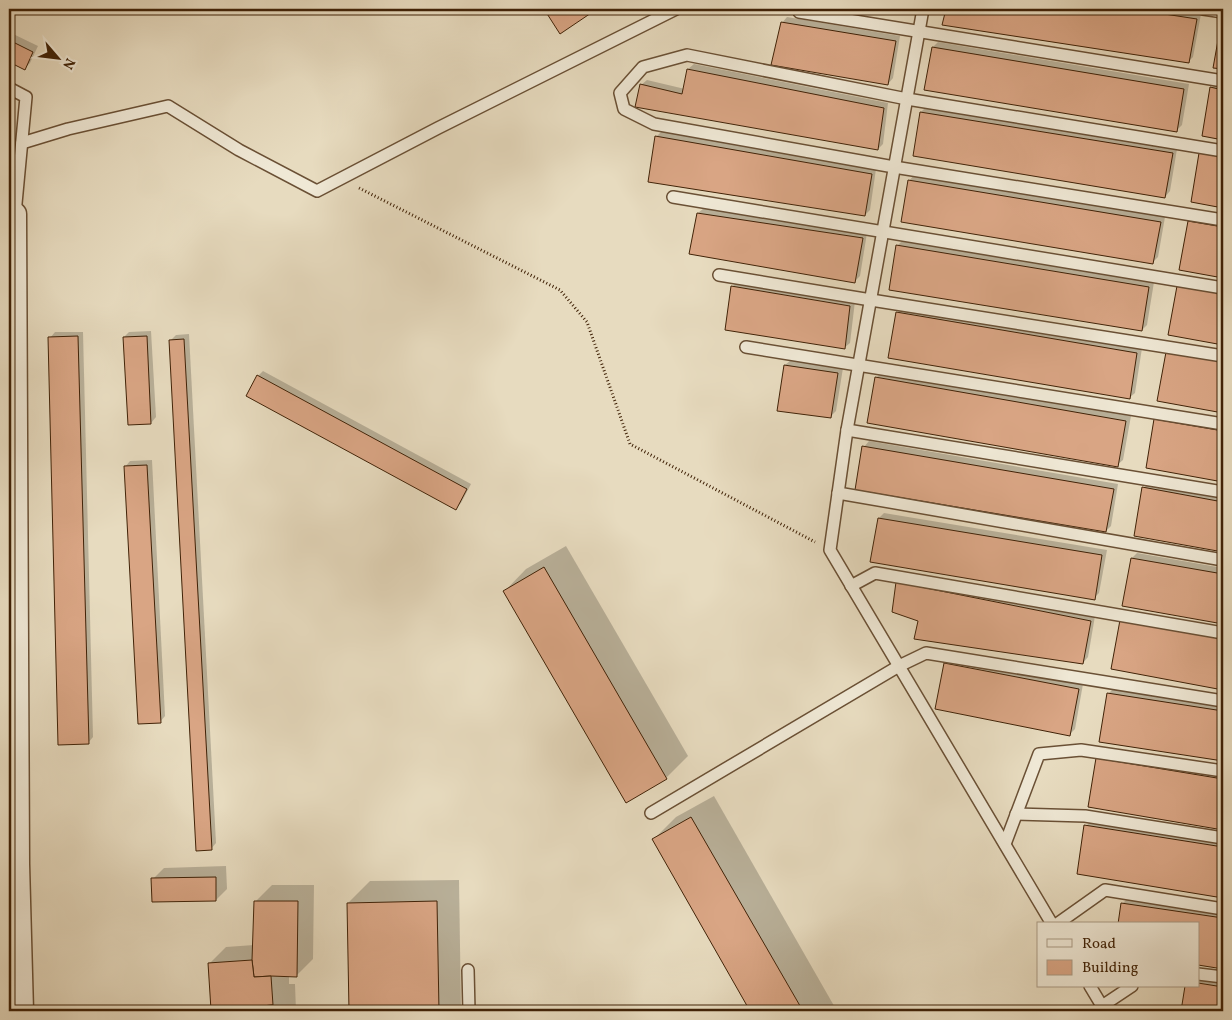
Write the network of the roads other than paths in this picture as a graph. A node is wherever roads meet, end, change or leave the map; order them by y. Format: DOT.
graph roads {
  1 [pos="676,9"];
  2 [pos="923,9"];
  3 [pos="1208,9"];
  4 [pos="799,12"];
  5 [pos="1223,12"];
  6 [pos="919,32"];
  7 [pos="1223,81"];
  8 [pos="9,88"];
  9 [pos="907,99"];
  10 [pos="22,143"];
  11 [pos="1223,151"];
  12 [pos="894,167"];
  13 [pos="673,197"];
  14 [pos="15,214"];
  15 [pos="1223,220"];
  16 [pos="883,232"];
  17 [pos="719,274"];
  18 [pos="1223,288"];
  19 [pos="871,300"];
  20 [pos="746,347"];
  21 [pos="1223,356"];
  22 [pos="859,365"];
  23 [pos="1223,424"];
  24 [pos="847,430"];
  25 [pos="1223,492"];
  26 [pos="838,493"];
  27 [pos="1223,560"];
  28 [pos="851,586"];
  29 [pos="13,605"];
  30 [pos="1223,633"];
  31 [pos="899,666"];
  32 [pos="1223,701"];
  33 [pos="1223,771"];
  34 [pos="651,813"];
  35 [pos="1016,814"];
  36 [pos="1223,838"];
  37 [pos="1005,844"];
  38 [pos="1223,909"];
  39 [pos="1051,922"];
  40 [pos="1060,922"];
  41 [pos="468,970"];
  42 [pos="1200,974"];
  43 [pos="1223,977"];
  44 [pos="1091,988"];
  45 [pos="1129,988"];
  46 [pos="1103,1009"];
  47 [pos="22,1011"];
  48 [pos="468,1011"];
  1 -- 10 [label="lane"];
  2 -- 6 [label="lane"];
  3 -- 5 [label="lane"];
  4 -- 6 [label="lane"];
  6 -- 7 [label="lane"];
  6 -- 9 [label="lane"];
  8 -- 10 [label="lane"];
  9 -- 11 [label="lane"];
  9 -- 12 [label="lane"];
  9 -- 12 [label="lane"];
  10 -- 14 [label="lane"];
  12 -- 15 [label="lane"];
  12 -- 16 [label="lane"];
  13 -- 16 [label="lane"];
  14 -- 29 [label="street"];
  16 -- 18 [label="lane"];
  16 -- 19 [label="lane"];
  17 -- 19 [label="lane"];
  19 -- 21 [label="lane"];
  19 -- 22 [label="lane"];
  20 -- 22 [label="lane"];
  22 -- 23 [label="lane"];
  22 -- 24 [label="lane"];
  24 -- 25 [label="lane"];
  24 -- 26 [label="lane"];
  26 -- 27 [label="lane"];
  26 -- 28 [label="lane"];
  28 -- 30 [label="lane"];
  28 -- 31 [label="lane"];
  29 -- 47 [label="street"];
  31 -- 32 [label="lane"];
  31 -- 34 [label="lane"];
  31 -- 37 [label="lane"];
  33 -- 35 [label="lane"];
  35 -- 36 [label="lane"];
  35 -- 37 [label="lane"];
  37 -- 39 [label="lane"];
  38 -- 40 [label="lane"];
  41 -- 48 [label="lane"];
  42 -- 43 [label="lane"];
  44 -- 46 [label="lane"];
  45 -- 46 [label="lane"];
}
